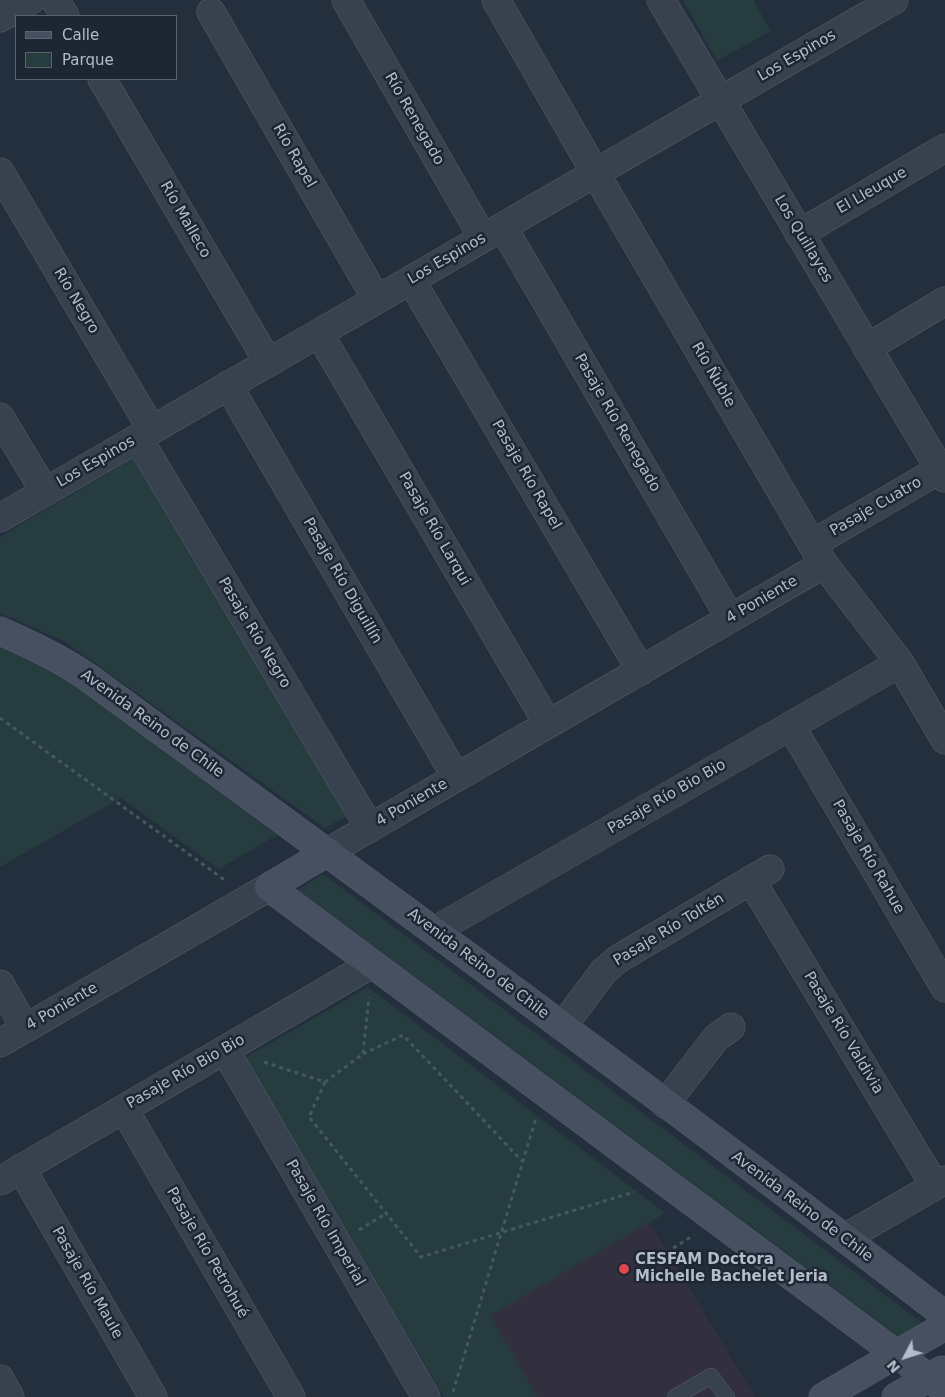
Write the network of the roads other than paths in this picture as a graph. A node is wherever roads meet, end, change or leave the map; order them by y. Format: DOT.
graph roads {
  1 [pos="31,0"];
  2 [pos="56,0"];
  3 [pos="346,0"];
  4 [pos="496,0"];
  5 [pos="660,0"];
  6 [pos="894,0"];
  7 [pos="210,12"];
  8 [pos="64,15"];
  9 [pos="0,18"];
  10 [pos="103,80"];
  11 [pos="721,101"];
  12 [pos="945,148"];
  13 [pos="0,172"];
  14 [pos="596,174"];
  15 [pos="493,233"];
  16 [pos="800,234"];
  17 [pos="411,280"];
  18 [pos="377,300"];
  19 [pos="945,301"];
  20 [pos="319,333"];
  21 [pos="867,348"];
  22 [pos="268,362"];
  23 [pos="228,385"];
  24 [pos="0,418"];
  25 [pos="145,434"];
  26 [pos="942,474"];
  27 [pos="45,492"];
  28 [pos="0,518"];
  29 [pos="818,554"];
  30 [pos="730,618"];
  31 [pos="0,631"];
  32 [pos="900,663"];
  33 [pos="641,671"];
  34 [pos="548,724"];
  35 [pos="791,726"];
  36 [pos="945,740"];
  37 [pos="456,777"];
  38 [pos="370,828"];
  39 [pos="328,852"];
  40 [pos="760,875"];
  41 [pos="259,892"];
  42 [pos="434,931"];
  43 [pos="372,964"];
  44 [pos="0,984"];
  45 [pos="945,988"];
  46 [pos="562,1026"];
  47 [pos="730,1027"];
  48 [pos="25,1028"];
  49 [pos="0,1043"];
  50 [pos="225,1050"];
  51 [pos="665,1104"];
  52 [pos="124,1109"];
  53 [pos="11,1175"];
  54 [pos="940,1183"];
  55 [pos="845,1238"];
  56 [pos="945,1315"];
  57 [pos="945,1326"];
  58 [pos="897,1354"];
  59 [pos="0,1379"];
  60 [pos="940,1379"];
  61 [pos="10,1397"];
  62 [pos="153,1397"];
  63 [pos="291,1397"];
  64 [pos="426,1397"];
  65 [pos="675,1397"];
  66 [pos="727,1397"];
  67 [pos="823,1397"];
  68 [pos="896,1397"];
  1 -- 9 [label="street"];
  2 -- 8 [label="street"];
  3 -- 15 [label="street, Río Renegado"];
  4 -- 14 [label="street, Río Ñuble"];
  5 -- 11 [label="street, Los Quillayes"];
  6 -- 11 [label="street, Los Espinos"];
  7 -- 18 [label="street, Río Rapel"];
  10 -- 22 [label="street, Río Malleco"];
  11 -- 14 [label="street, Los Espinos"];
  11 -- 16 [label="street, Los Quillayes"];
  12 -- 16 [label="street, El Lleuque"];
  13 -- 25 [label="street, Río Negro"];
  14 -- 15 [label="street, Los Espinos"];
  14 -- 29 [label="street, Río Ñuble"];
  15 -- 17 [label="street, Los Espinos"];
  15 -- 30 [label="street, Pasaje Río Renegado"];
  16 -- 21 [label="street, Los Quillayes"];
  17 -- 18 [label="street, Los Espinos"];
  17 -- 33 [label="street, Pasaje Río Rapel"];
  18 -- 20 [label="street, Los Espinos"];
  19 -- 21 [label="street"];
  20 -- 22 [label="street, Los Espinos"];
  20 -- 34 [label="street, Pasaje Río Larqui"];
  21 -- 26 [label="street, Los Quillayes"];
  22 -- 23 [label="street, Los Espinos"];
  23 -- 25 [label="street, Los Espinos"];
  23 -- 37 [label="street, Pasaje Río Diguillín"];
  24 -- 27 [label="street"];
  25 -- 27 [label="street, Los Espinos"];
  25 -- 38 [label="street, Pasaje Río Negro"];
  26 -- 29 [label="street, Pasaje Cuatro"];
  27 -- 28 [label="street, Los Espinos"];
  29 -- 30 [label="street, 4 Poniente"];
  29 -- 32 [label="street, Río Ñuble"];
  30 -- 33 [label="street, 4 Poniente"];
  31 -- 39 [label="street, Avenida Reino de Chile"];
  32 -- 35 [label="street, Pasaje Río Bio Bio"];
  32 -- 36 [label="street, Río Ñuble"];
  33 -- 34 [label="street, 4 Poniente"];
  34 -- 37 [label="street, 4 Poniente"];
  35 -- 42 [label="street, Pasaje Río Bio Bio"];
  35 -- 45 [label="street, Pasaje Río Rahue"];
  37 -- 38 [label="street, 4 Poniente"];
  38 -- 39 [label="street, 4 Poniente"];
  39 -- 41 [label="street, 4 Poniente"];
  39 -- 42 [label="street, Avenida Reino de Chile"];
  40 -- 46 [label="street, Pasaje Río Toltén"];
  40 -- 54 [label="street, Pasaje Río Valdivia"];
  41 -- 43 [label="street"];
  41 -- 48 [label="street, 4 Poniente"];
  42 -- 46 [label="street, Avenida Reino de Chile"];
  43 -- 50 [label="street, Pasaje Río Bio Bio"];
  43 -- 58 [label="street"];
  44 -- 48 [label="street"];
  46 -- 51 [label="street, Avenida Reino de Chile"];
  47 -- 51 [label="street"];
  48 -- 49 [label="street, 4 Poniente"];
  50 -- 52 [label="street, Pasaje Río Bio Bio"];
  50 -- 64 [label="street, Pasaje Río Imperial"];
  51 -- 55 [label="street, Avenida Reino de Chile"];
  52 -- 53 [label="street, Pasaje Río Bio Bio"];
  52 -- 63 [label="street, Pasaje Río Petrohué"];
  53 -- 62 [label="street, Pasaje Río Maule"];
  54 -- 55 [label="street"];
  55 -- 56 [label="street, Avenida Reino de Chile"];
  57 -- 58 [label="street"];
  58 -- 60 [label="street"];
  58 -- 67 [label="street"];
  59 -- 61 [label="street"];
  60 -- 68 [label="street"];
  65 -- 66 [label="lane"];
}
